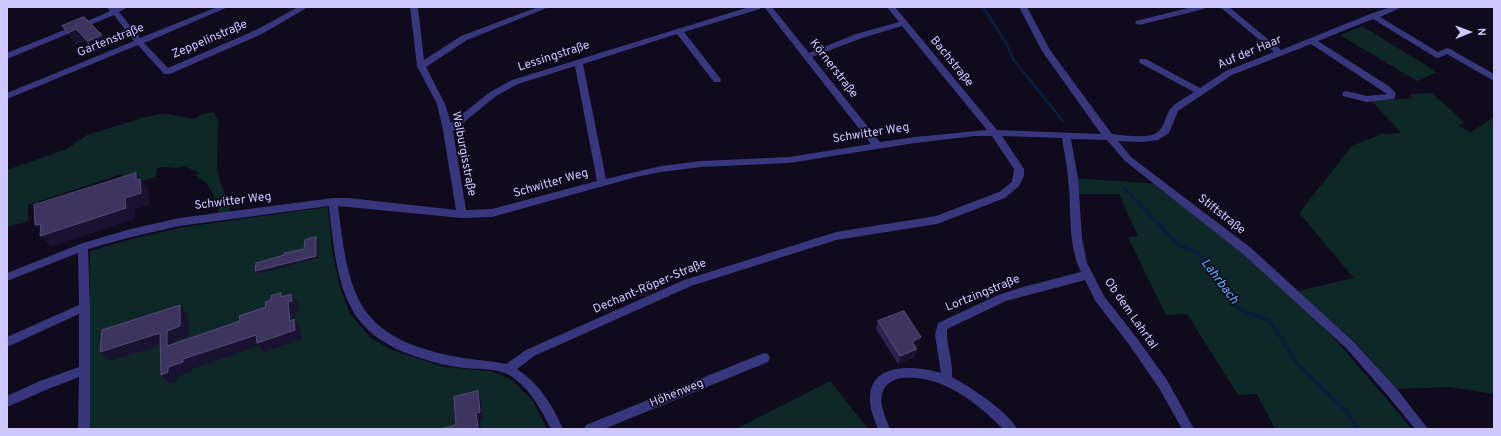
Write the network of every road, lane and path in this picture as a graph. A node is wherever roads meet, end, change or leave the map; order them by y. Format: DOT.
graph roads {
  1 [pos="124,7"];
  2 [pos="224,7"];
  3 [pos="304,7"];
  4 [pos="414,7"];
  5 [pos="545,7"];
  6 [pos="757,7"];
  7 [pos="768,7"];
  8 [pos="891,7"];
  9 [pos="1201,7"];
  10 [pos="1224,7"];
  11 [pos="1398,7"];
  12 [pos="1026,8"];
  13 [pos="113,10"];
  14 [pos="1373,16"];
  15 [pos="904,23"];
  16 [pos="1139,23"];
  17 [pos="679,31"];
  18 [pos="1312,40"];
  19 [pos="139,42"];
  20 [pos="1280,53"];
  21 [pos="7,56"];
  22 [pos="808,56"];
  23 [pos="1143,61"];
  24 [pos="578,62"];
  25 [pos="421,66"];
  26 [pos="1494,78"];
  27 [pos="716,80"];
  28 [pos="1200,92"];
  29 [pos="1346,94"];
  30 [pos="7,96"];
  31 [pos="448,130"];
  32 [pos="993,132"];
  33 [pos="1066,135"];
  34 [pos="1109,137"];
  35 [pos="878,146"];
  36 [pos="602,182"];
  37 [pos="333,202"];
  38 [pos="462,214"];
  39 [pos="83,247"];
  40 [pos="1088,275"];
  41 [pos="7,277"];
  42 [pos="85,307"];
  43 [pos="7,342"];
  44 [pos="764,358"];
  45 [pos="508,369"];
  46 [pos="85,370"];
  47 [pos="946,380"];
  48 [pos="7,402"];
  49 [pos="84,429"];
  50 [pos="557,429"];
  51 [pos="590,429"];
  52 [pos="884,429"];
  53 [pos="1011,429"];
  54 [pos="1188,429"];
  55 [pos="1422,429"];
  1 -- 13 [label="street"];
  2 -- 19 [label="street, Gartenstraße"];
  3 -- 19 [label="street, Zeppelinstraße"];
  4 -- 25 [label="street, Walburgisstraße"];
  5 -- 25 [label="street"];
  6 -- 17 [label="street, Lessingstraße"];
  7 -- 22 [label="street, Körnerstraße"];
  8 -- 15 [label="street, Bachstraße"];
  9 -- 16 [label="street"];
  10 -- 20 [label="street"];
  11 -- 14 [label="street, Auf der Haar"];
  12 -- 34 [label="street, Stiftstraße"];
  13 -- 19 [label="street"];
  13 -- 21 [label="street"];
  14 -- 18 [label="street, Auf der Haar"];
  14 -- 26 [label="street"];
  15 -- 22 [label="street"];
  15 -- 32 [label="street, Bachstraße"];
  17 -- 24 [label="street, Lessingstraße"];
  17 -- 27 [label="street"];
  18 -- 20 [label="street, Auf der Haar"];
  18 -- 29 [label="street"];
  19 -- 30 [label="street, Gartenstraße"];
  20 -- 28 [label="street, Auf der Haar"];
  22 -- 35 [label="street, Körnerstraße"];
  23 -- 28 [label="street"];
  24 -- 31 [label="street, Lessingstraße"];
  24 -- 36 [label="street"];
  25 -- 31 [label="street, Walburgisstraße"];
  28 -- 34 [label="street, Auf der Haar"];
  31 -- 38 [label="street, Walburgisstraße"];
  32 -- 33 [label="street, Schwitter Weg"];
  32 -- 35 [label="street, Schwitter Weg"];
  32 -- 45 [label="street, Dechant-Röper-Straße"];
  33 -- 34 [label="street, Schwitter Weg"];
  33 -- 40 [label="street, Ob dem Lahrtal"];
  34 -- 55 [label="street, Stiftstraße"];
  35 -- 36 [label="street, Schwitter Weg"];
  36 -- 38 [label="street, Schwitter Weg"];
  37 -- 38 [label="street, Schwitter Weg"];
  37 -- 39 [label="street, Schwitter Weg"];
  37 -- 45 [label="street"];
  39 -- 41 [label="street, Schwitter Weg"];
  39 -- 42 [label="street"];
  40 -- 47 [label="street, Lortzingstraße"];
  40 -- 54 [label="street, Ob dem Lahrtal"];
  42 -- 43 [label="street"];
  42 -- 46 [label="street"];
  44 -- 51 [label="street, Höhenweg"];
  45 -- 50 [label="street"];
  46 -- 48 [label="street"];
  46 -- 49 [label="street"];
  47 -- 52 [label="street"];
  47 -- 53 [label="street"];
}
